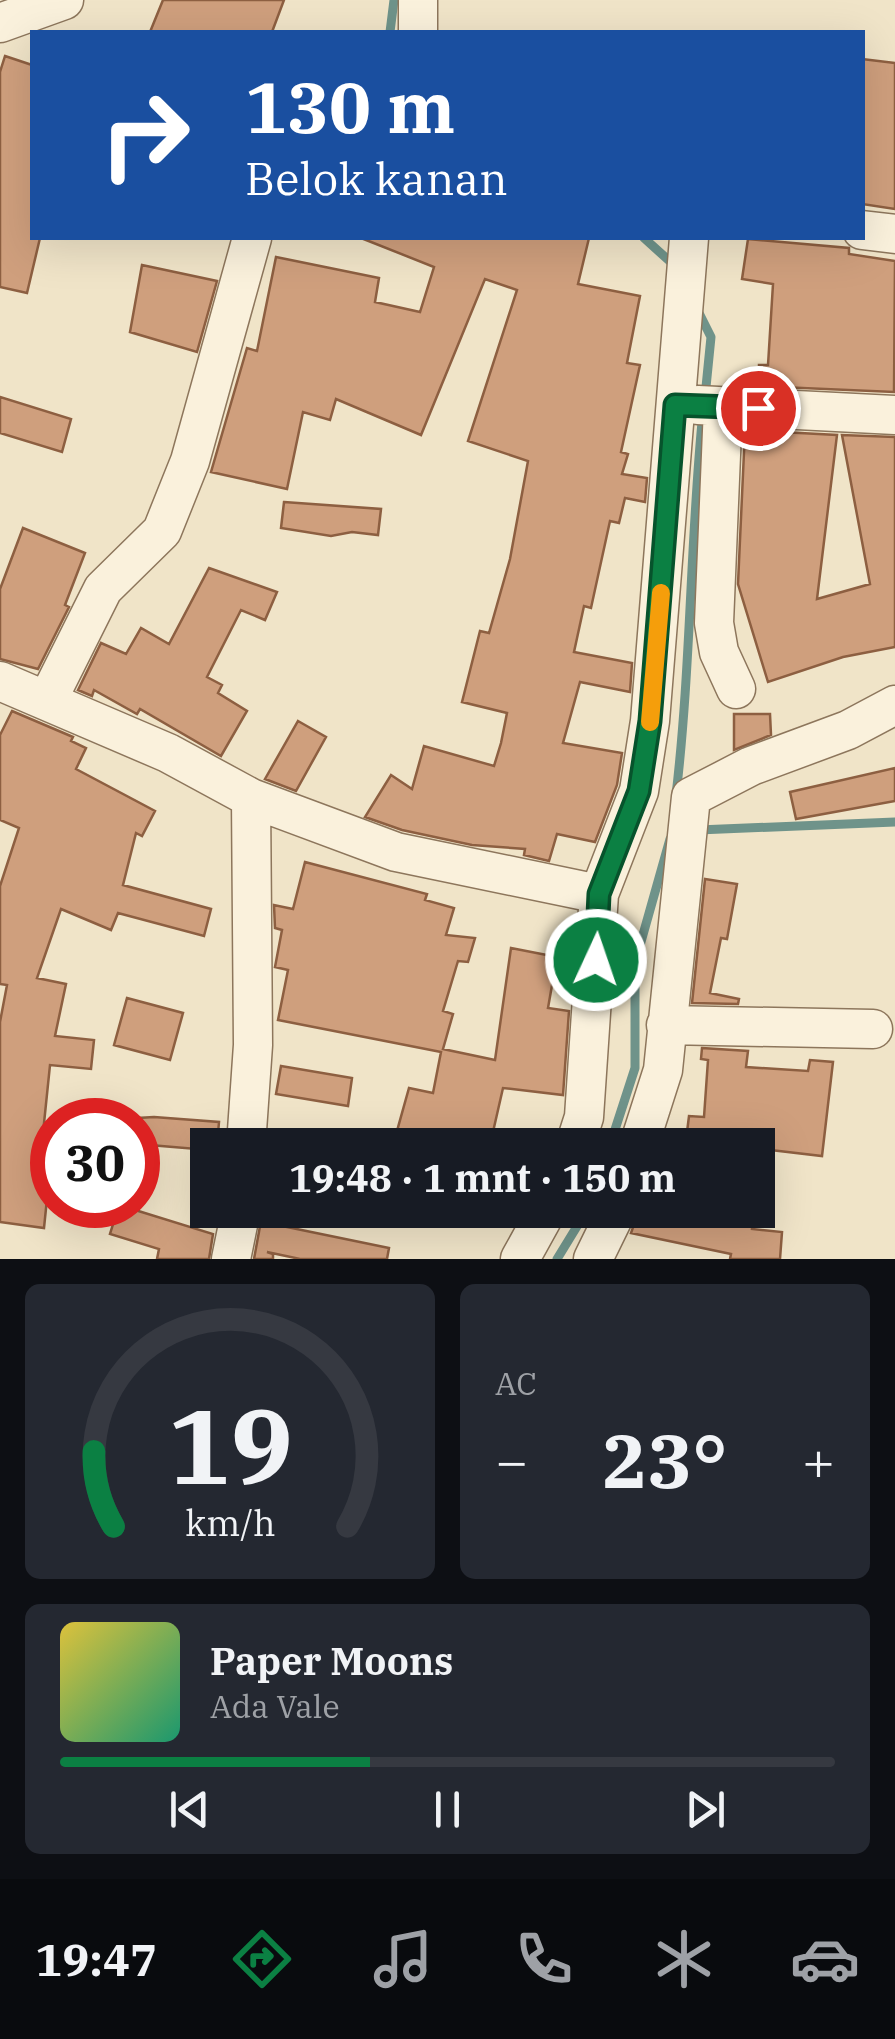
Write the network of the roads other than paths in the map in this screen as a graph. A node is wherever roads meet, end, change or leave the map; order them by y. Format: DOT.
graph roads {
  1 [pos="64,0"];
  2 [pos="418,0"];
  3 [pos="0,23"];
  4 [pos="418,30"];
  5 [pos="865,230"];
  6 [pos="895,234"];
  7 [pos="251,240"];
  8 [pos="690,240"];
  9 [pos="703,406"];
  10 [pos="895,415"];
  11 [pos="1,685"];
  12 [pos="736,690"];
  13 [pos="48,698"];
  14 [pos="895,706"];
  15 [pos="251,798"];
  16 [pos="673,803"];
  17 [pos="599,894"];
  18 [pos="666,1024"];
  19 [pos="873,1029"];
  20 [pos="247,1128"];
  21 [pos="580,1128"];
  22 [pos="644,1128"];
  23 [pos="237,1228"];
  24 [pos="537,1228"];
  25 [pos="608,1228"];
  26 [pos="231,1259"];
  27 [pos="520,1259"];
  28 [pos="593,1259"];
  1 -- 3 [label="street"];
  2 -- 4 [label="street"];
  5 -- 6 [label="street"];
  7 -- 13 [label="street"];
  8 -- 9 [label="street"];
  9 -- 10 [label="street"];
  9 -- 12 [label="street"];
  9 -- 16 [label="street"];
  11 -- 13 [label="street"];
  13 -- 15 [label="street"];
  14 -- 16 [label="street"];
  15 -- 17 [label="street"];
  15 -- 20 [label="street"];
  16 -- 17 [label="street"];
  16 -- 18 [label="street"];
  17 -- 21 [label="street"];
  18 -- 19 [label="street"];
  18 -- 22 [label="street"];
  23 -- 26 [label="street"];
  24 -- 27 [label="street"];
  25 -- 28 [label="street"];
}
